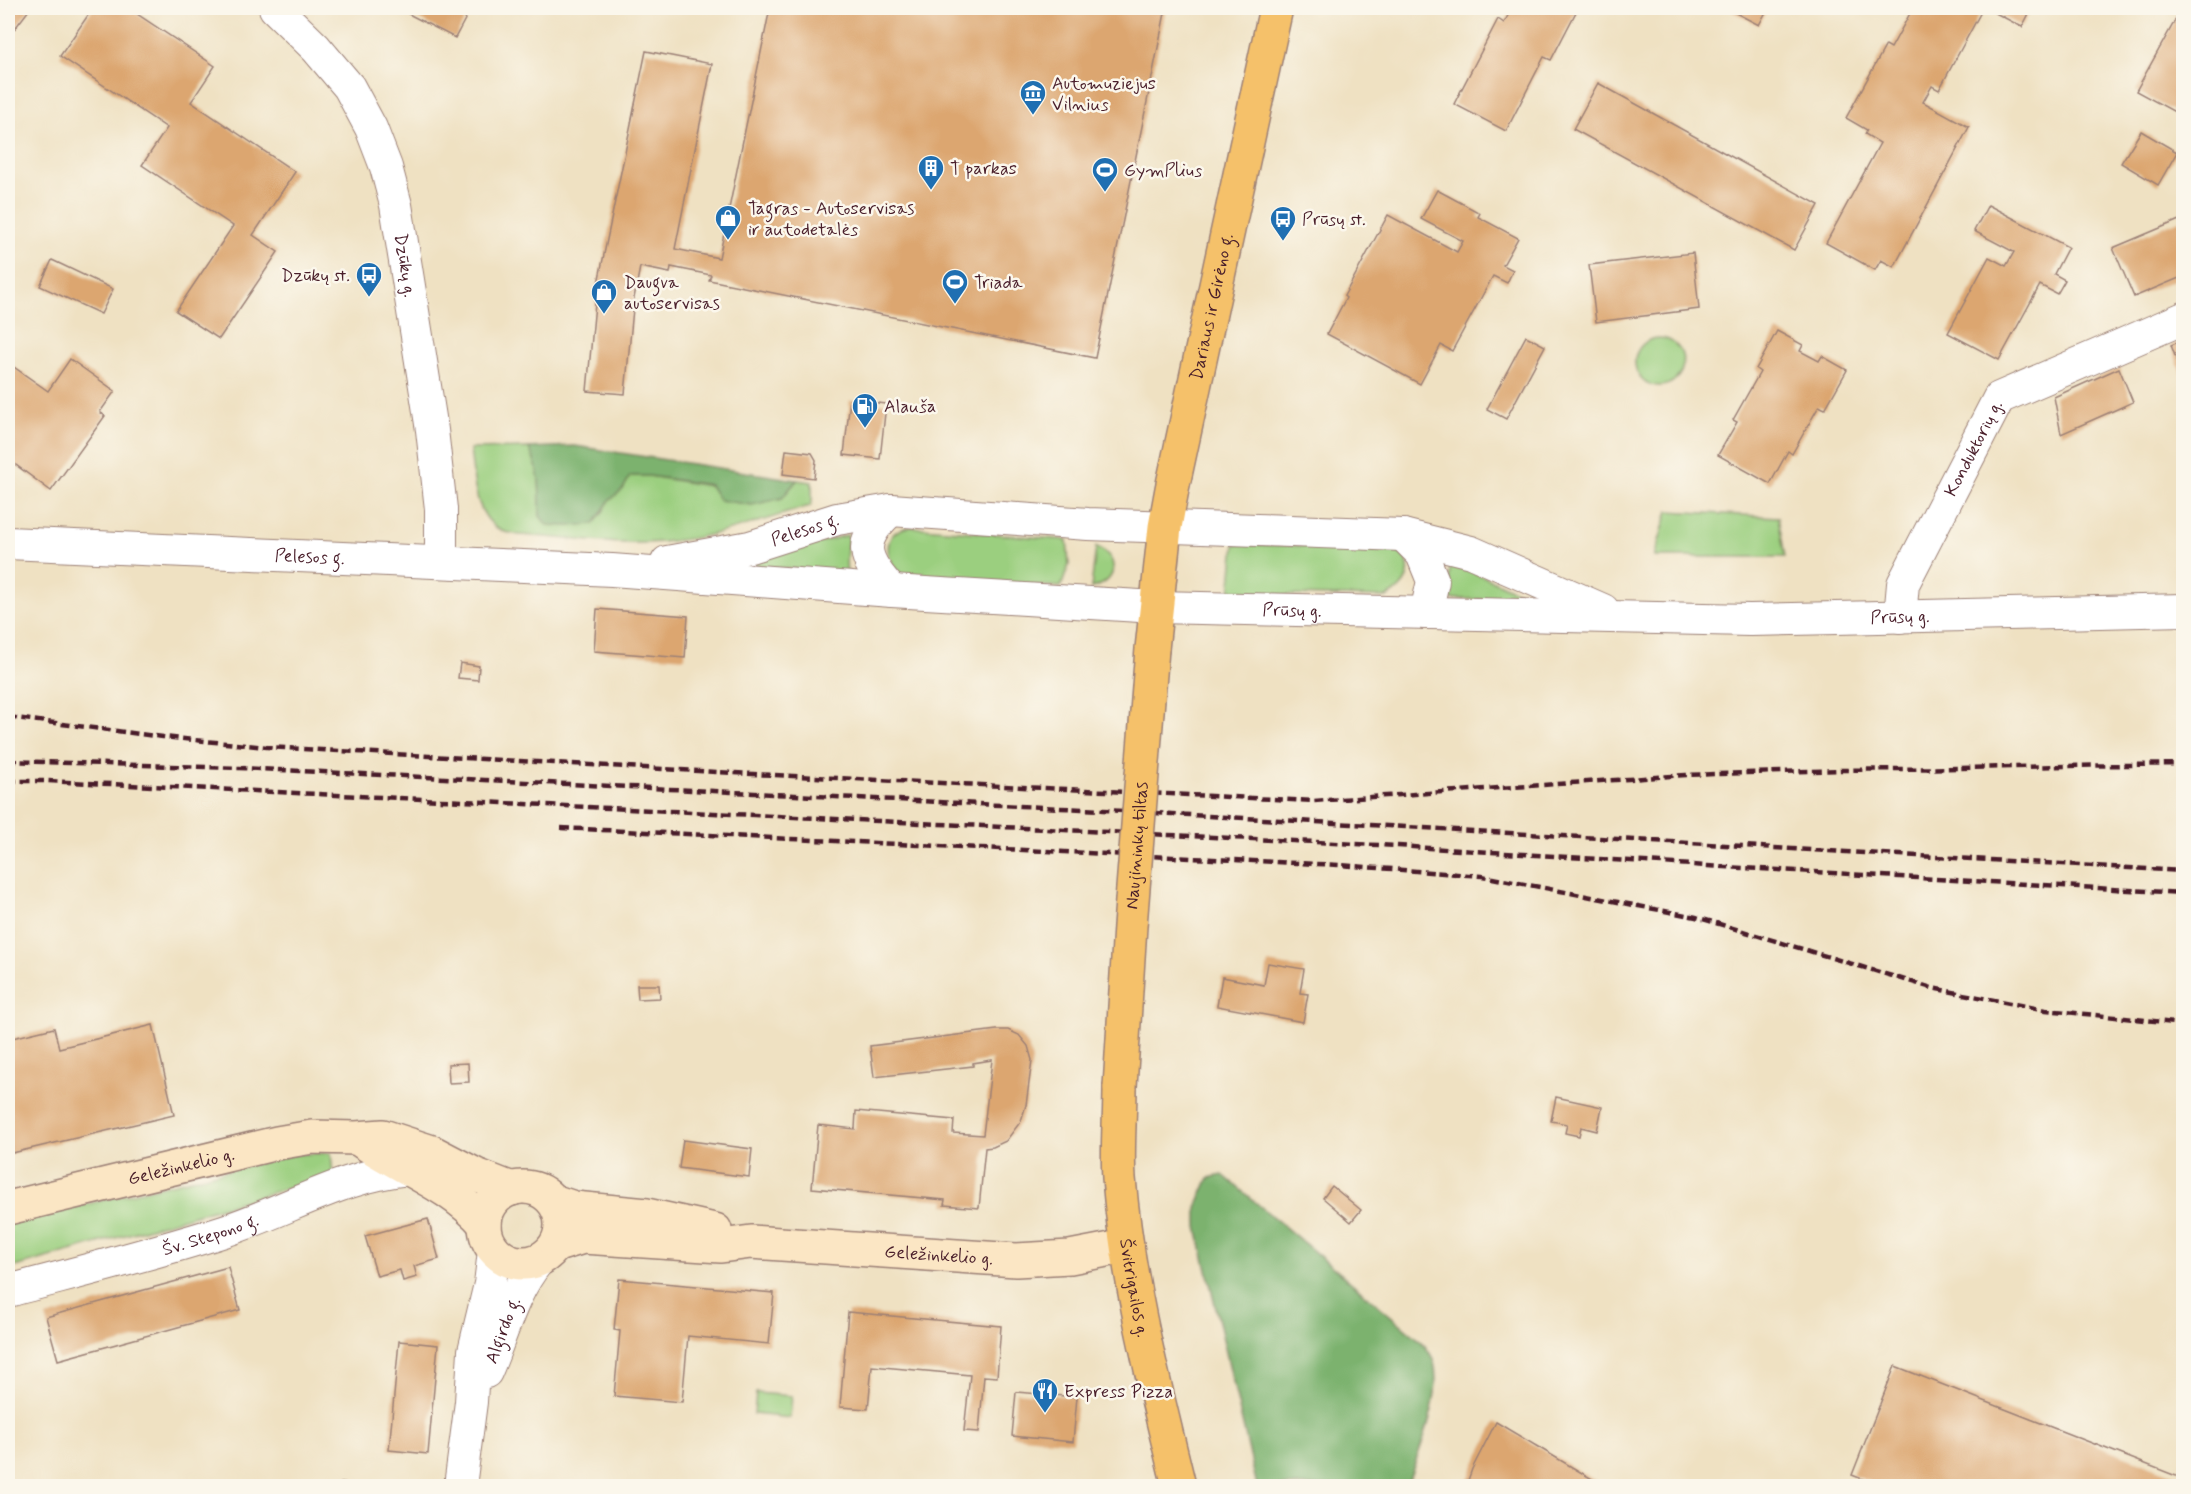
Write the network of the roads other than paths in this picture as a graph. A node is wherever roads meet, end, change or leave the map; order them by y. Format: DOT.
graph roads {
  1 [pos="274,8"];
  2 [pos="1276,8"];
  3 [pos="2184,318"];
  4 [pos="891,510"];
  5 [pos="1165,527"];
  6 [pos="1403,535"];
  7 [pos="8,543"];
  8 [pos="441,561"];
  9 [pos="612,570"];
  10 [pos="892,591"];
  11 [pos="1156,607"];
  12 [pos="2184,610"];
  13 [pos="1426,613"];
  14 [pos="1618,616"];
  15 [pos="1900,617"];
  16 [pos="1120,1087"];
  17 [pos="356,1138"];
  18 [pos="409,1169"];
  19 [pos="512,1189"];
  20 [pos="553,1201"];
  21 [pos="8,1208"];
  22 [pos="489,1238"];
  23 [pos="751,1242"];
  24 [pos="1127,1246"];
  25 [pos="547,1253"];
  26 [pos="8,1292"];
  27 [pos="471,1402"];
  28 [pos="460,1486"];
  29 [pos="1179,1486"];
  1 -- 8 [label="street, Dzūkų g."];
  2 -- 5 [label="main road, Dariaus ir Girėno g."];
  3 -- 15 [label="street, Konduktorių g."];
  4 -- 5 [label="street, Pelesos g."];
  4 -- 9 [label="street, Pelesos g."];
  4 -- 10 [label="street"];
  5 -- 6 [label="street, Prūsų g."];
  5 -- 11 [label="main road, Dariaus ir Girėno g."];
  6 -- 13 [label="street"];
  6 -- 14 [label="street, Prūsų g."];
  7 -- 8 [label="street, Pelesos g."];
  8 -- 9 [label="street, Pelesos g."];
  9 -- 10 [label="street, Pelesos g."];
  10 -- 11 [label="street, Pelesos g."];
  11 -- 13 [label="street, Prūsų g."];
  11 -- 16 [label="main road, Naujininkų tiltas, bridge"];
  12 -- 15 [label="street, Prūsų g."];
  13 -- 14 [label="street, Prūsų g."];
  14 -- 15 [label="street, Prūsų g."];
  16 -- 24 [label="main road, Švitrigailos g."];
  17 -- 18 [label="main road, Geležinkelio g."];
  17 -- 19 [label="main road, Geležinkelio g."];
  17 -- 21 [label="main road, Geležinkelio g."];
  18 -- 22 [label="main road, Geležinkelio g."];
  18 -- 26 [label="street, Šv. Stepono g."];
  19 -- 20 [label="main road"];
  19 -- 22 [label="main road"];
  20 -- 23 [label="main road, Geležinkelio g."];
  20 -- 25 [label="main road"];
  22 -- 25 [label="main road"];
  22 -- 27 [label="street, Algirdo g."];
  23 -- 24 [label="main road, Geležinkelio g."];
  23 -- 25 [label="main road, Geležinkelio g."];
  24 -- 29 [label="main road, Švitrigailos g."];
  25 -- 27 [label="street, Algirdo g."];
  27 -- 28 [label="street, Algirdo g."];
}
